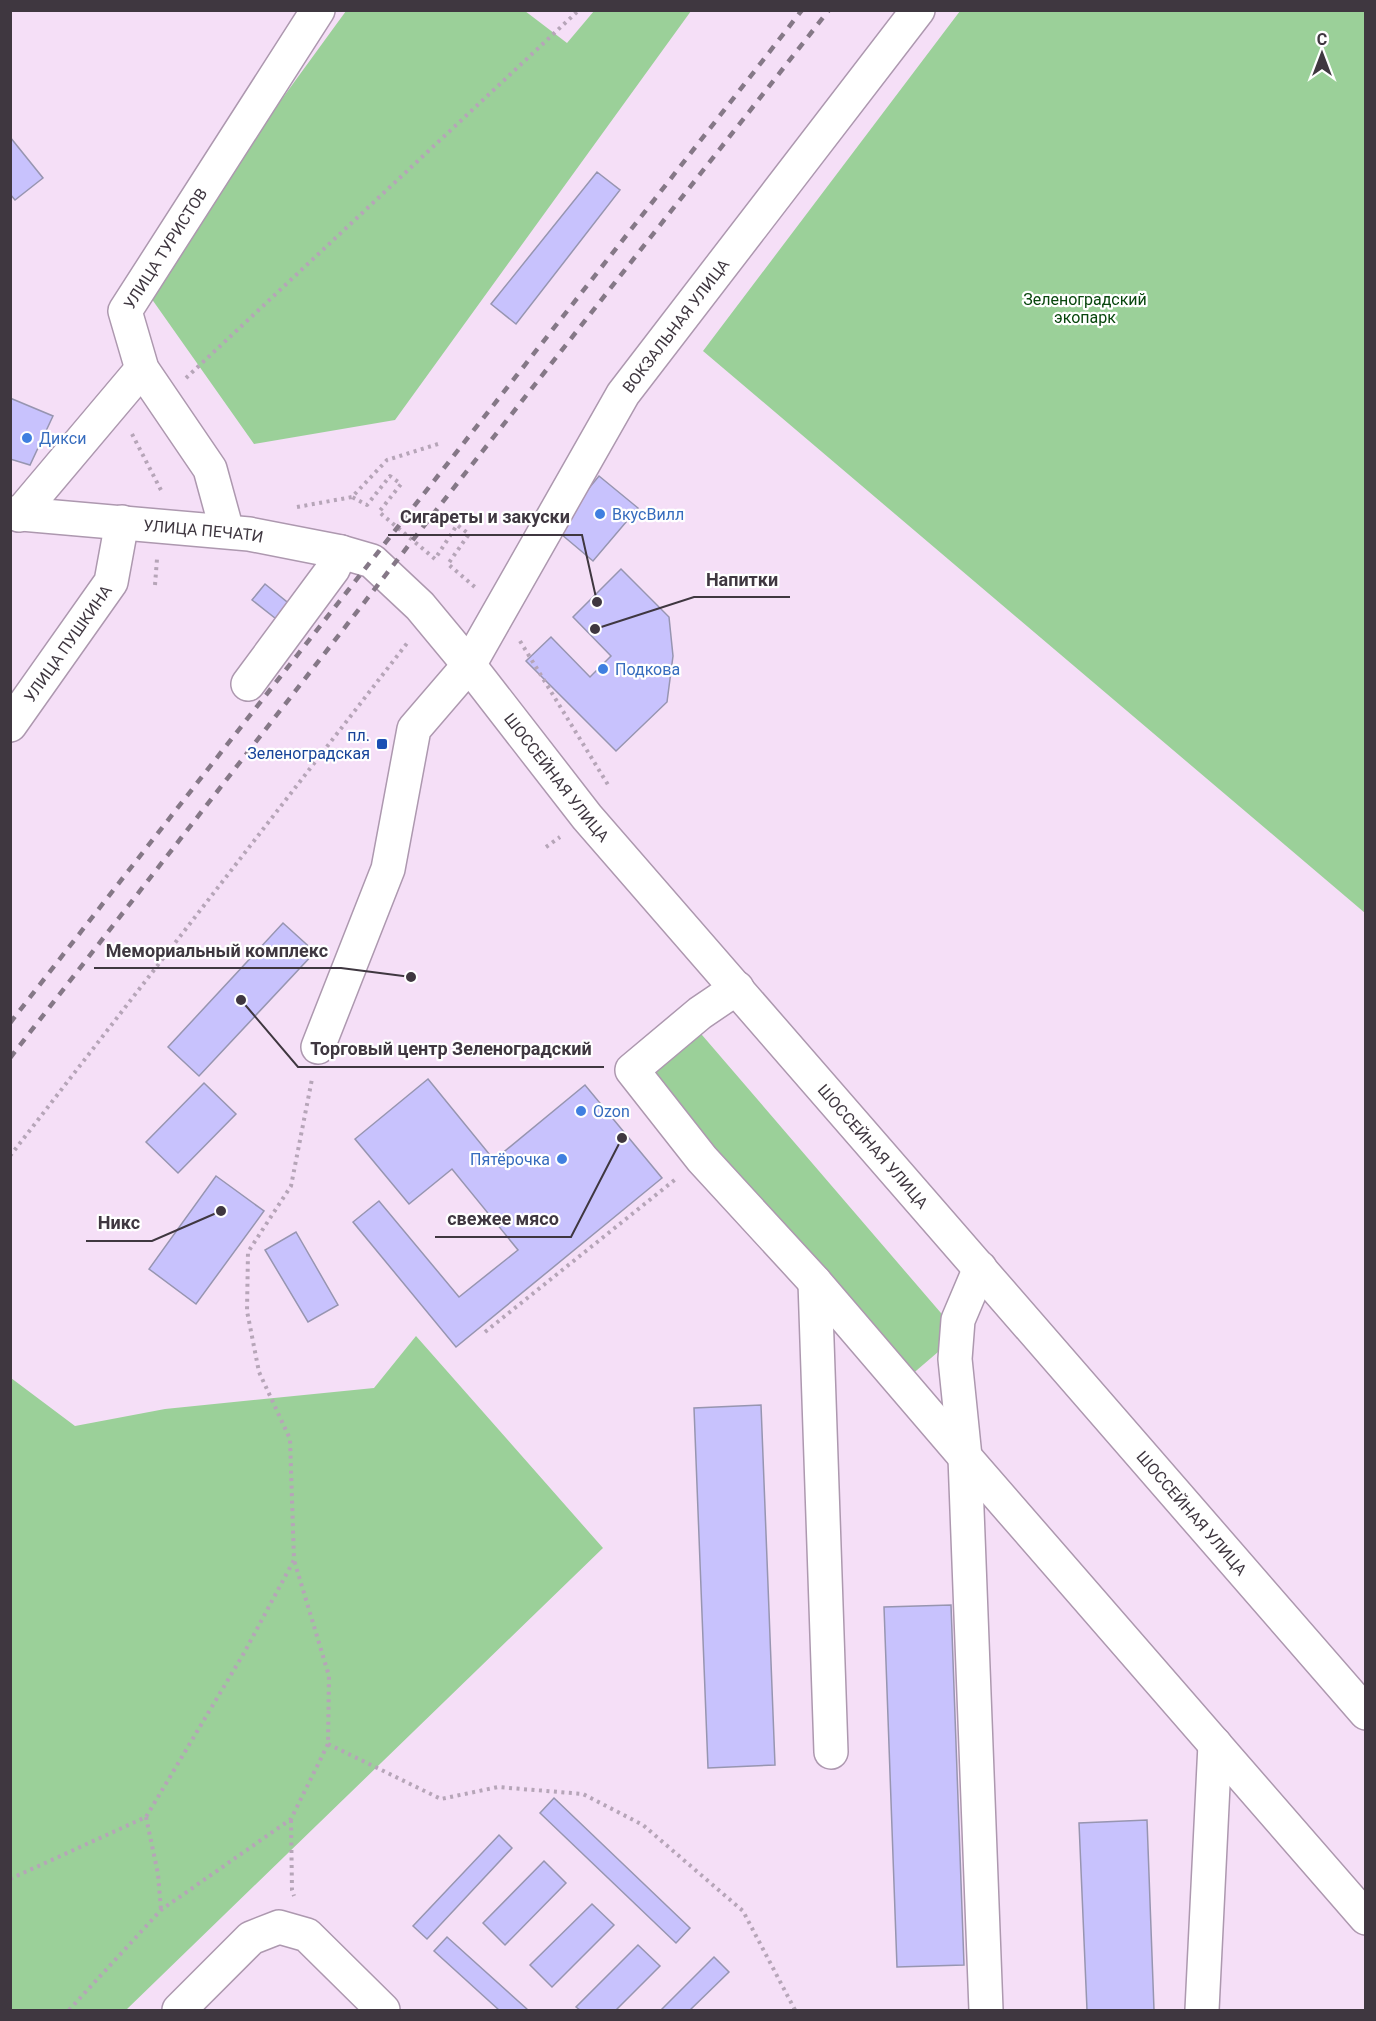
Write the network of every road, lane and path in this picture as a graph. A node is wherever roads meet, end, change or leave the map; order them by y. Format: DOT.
graph roads {
  1 [pos="318,10"];
  2 [pos="579,10"];
  3 [pos="918,10"];
  4 [pos="142,369"];
  5 [pos="164,399"];
  6 [pos="438,444"];
  7 [pos="15,514"];
  8 [pos="122,522"];
  9 [pos="160,526"];
  10 [pos="227,531"];
  11 [pos="341,552"];
  12 [pos="387,574"];
  13 [pos="155,585"];
  14 [pos="500,609"];
  15 [pos="411,639"];
  16 [pos="469,665"];
  17 [pos="248,684"];
  18 [pos="10,725"];
  19 [pos="737,988"];
  20 [pos="318,1047"];
  21 [pos="10,1156"];
  22 [pos="702,1159"];
  23 [pos="980,1268"];
  24 [pos="815,1282"];
  25 [pos="485,1332"];
  26 [pos="965,1458"];
  27 [pos="294,1560"];
  28 [pos="1365,1713"];
  29 [pos="328,1744"];
  30 [pos="1215,1744"];
  31 [pos="831,1752"];
  32 [pos="146,1818"];
  33 [pos="291,1819"];
  34 [pos="10,1879"];
  35 [pos="161,1910"];
  36 [pos="1365,1918"];
  37 [pos="307,1935"];
  38 [pos="69,2010"];
  39 [pos="179,2010"];
  40 [pos="383,2010"];
  41 [pos="795,2010"];
  42 [pos="986,2010"];
  43 [pos="1202,2010"];
  1 -- 4 [label="street, УЛИЦА ТУРИСТОВ"];
  2 -- 5 [label="path"];
  3 -- 14 [label="street, ВОКЗАЛЬНАЯ УЛИЦА"];
  4 -- 5 [label="street, УЛИЦА ТУРИСТОВ"];
  4 -- 7 [label="street"];
  5 -- 9 [label="path"];
  5 -- 10 [label="street, УЛИЦА ТУРИСТОВ"];
  6 -- 14 [label="path"];
  7 -- 8 [label="street, УЛИЦА ПЕЧАТИ"];
  8 -- 9 [label="street, УЛИЦА ПЕЧАТИ"];
  8 -- 18 [label="street, УЛИЦА ПУШКИНА"];
  9 -- 10 [label="street, УЛИЦА ПЕЧАТИ"];
  9 -- 13 [label="path"];
  10 -- 11 [label="street, УЛИЦА ПЕЧАТИ"];
  11 -- 12 [label="street, УЛИЦА ПЕЧАТИ"];
  11 -- 17 [label="street"];
  12 -- 16 [label="street, ШОССЕЙНАЯ УЛИЦА"];
  14 -- 16 [label="street, ВОКЗАЛЬНАЯ УЛИЦА"];
  15 -- 21 [label="path"];
  16 -- 19 [label="street, ШОССЕЙНАЯ УЛИЦА"];
  16 -- 20 [label="street, ВОКЗАЛЬНАЯ УЛИЦА"];
  19 -- 22 [label="street"];
  19 -- 23 [label="street, ШОССЕЙНАЯ УЛИЦА"];
  20 -- 27 [label="path"];
  22 -- 24 [label="street"];
  22 -- 25 [label="path"];
  23 -- 26 [label="street"];
  23 -- 28 [label="street, ШОССЕЙНАЯ УЛИЦА"];
  24 -- 26 [label="street"];
  24 -- 31 [label="street"];
  26 -- 30 [label="street"];
  26 -- 42 [label="street"];
  27 -- 29 [label="path"];
  27 -- 32 [label="path"];
  29 -- 33 [label="path"];
  29 -- 41 [label="path"];
  30 -- 36 [label="street"];
  30 -- 43 [label="street"];
  32 -- 34 [label="path"];
  32 -- 35 [label="path"];
  33 -- 35 [label="path"];
  33 -- 37 [label="path"];
  35 -- 38 [label="path"];
  37 -- 39 [label="street"];
  37 -- 40 [label="street"];
}
